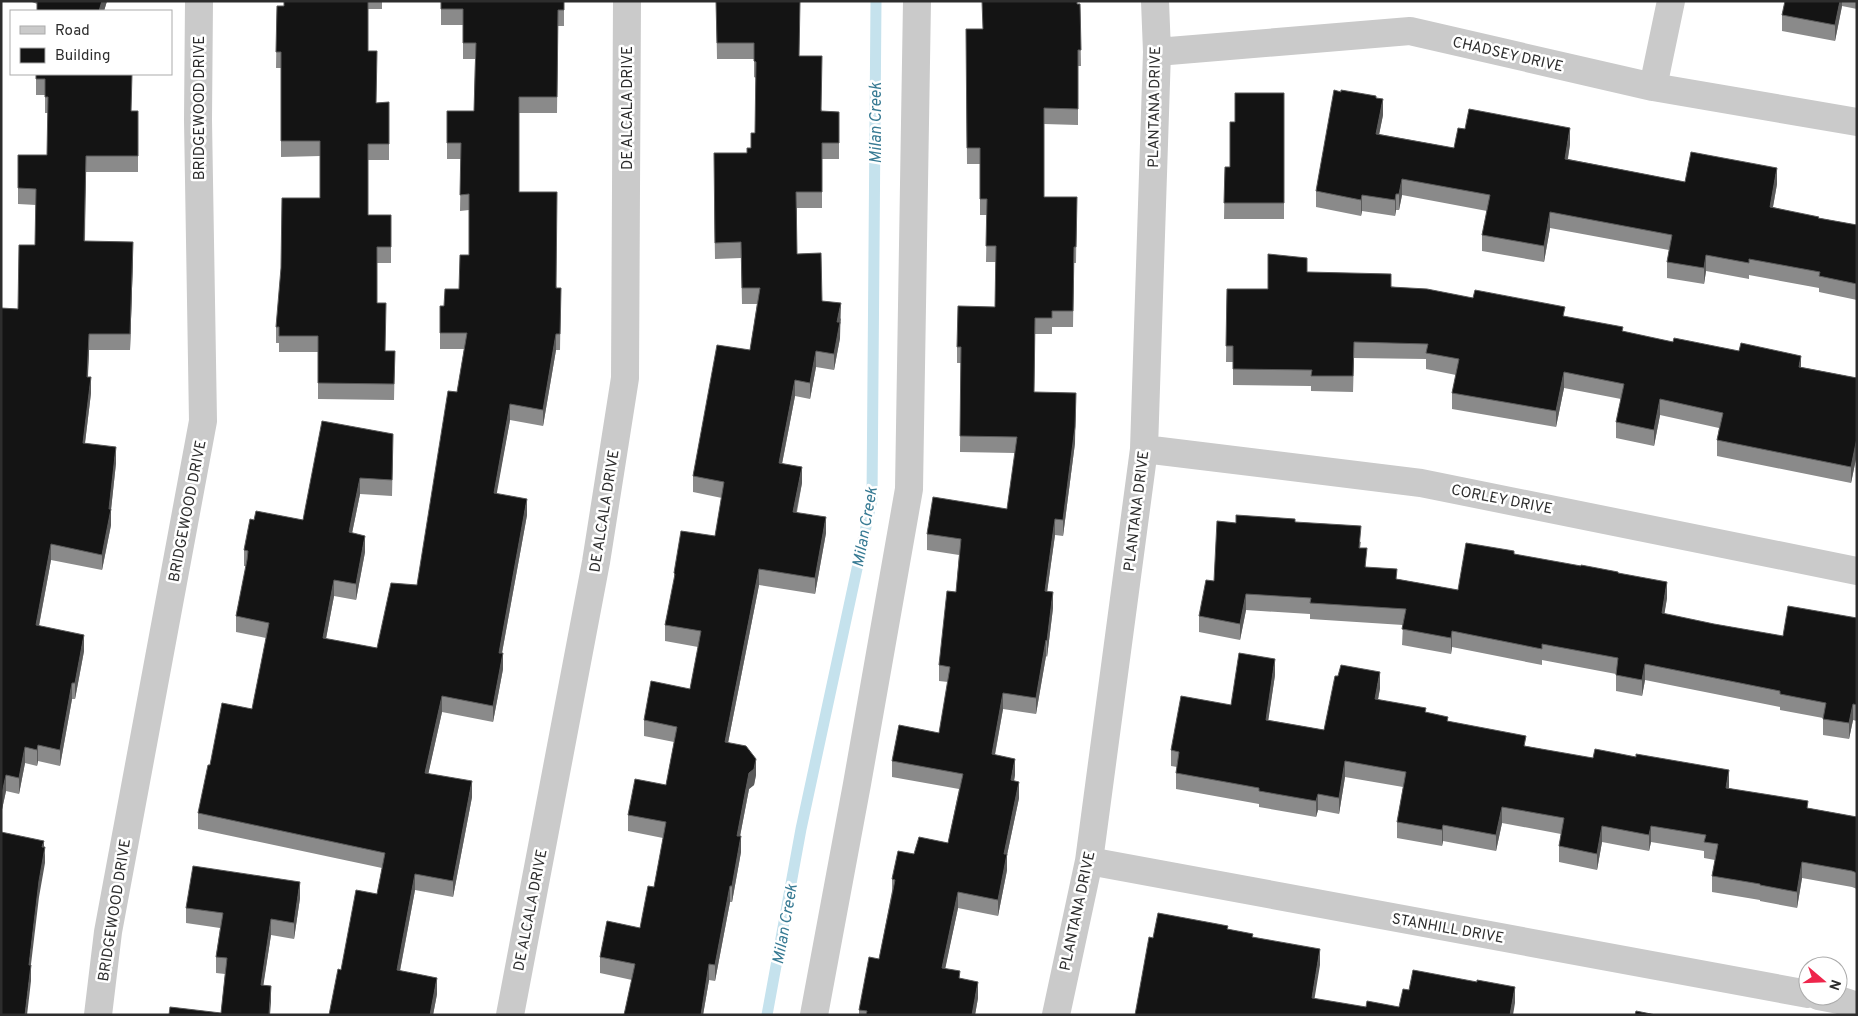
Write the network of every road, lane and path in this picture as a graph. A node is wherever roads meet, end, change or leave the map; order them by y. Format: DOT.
graph roads {
  1 [pos="199,1"];
  2 [pos="627,1"];
  3 [pos="917,1"];
  4 [pos="1154,1"];
  5 [pos="1671,1"];
  6 [pos="1157,52"];
  7 [pos="1653,87"];
  8 [pos="1857,122"];
  9 [pos="1144,449"];
  10 [pos="1857,571"];
  11 [pos="1089,861"];
  12 [pos="1798,992"];
  13 [pos="98,1015"];
  14 [pos="510,1015"];
  15 [pos="814,1015"];
  16 [pos="1056,1015"];
  1 -- 13 [label="street, BRIDGEWOOD DRIVE"];
  2 -- 14 [label="street, DE ALCALA DRIVE"];
  3 -- 15 [label="street"];
  4 -- 6 [label="street, PLANTANA DRIVE"];
  5 -- 7 [label="street"];
  6 -- 7 [label="street, CHADSEY DRIVE"];
  6 -- 9 [label="street, PLANTANA DRIVE"];
  7 -- 8 [label="street, CHADSEY DRIVE"];
  9 -- 10 [label="street, CORLEY DRIVE"];
  9 -- 11 [label="street, PLANTANA DRIVE"];
  11 -- 12 [label="street, STANHILL DRIVE"];
  11 -- 16 [label="street, PLANTANA DRIVE"];
}
